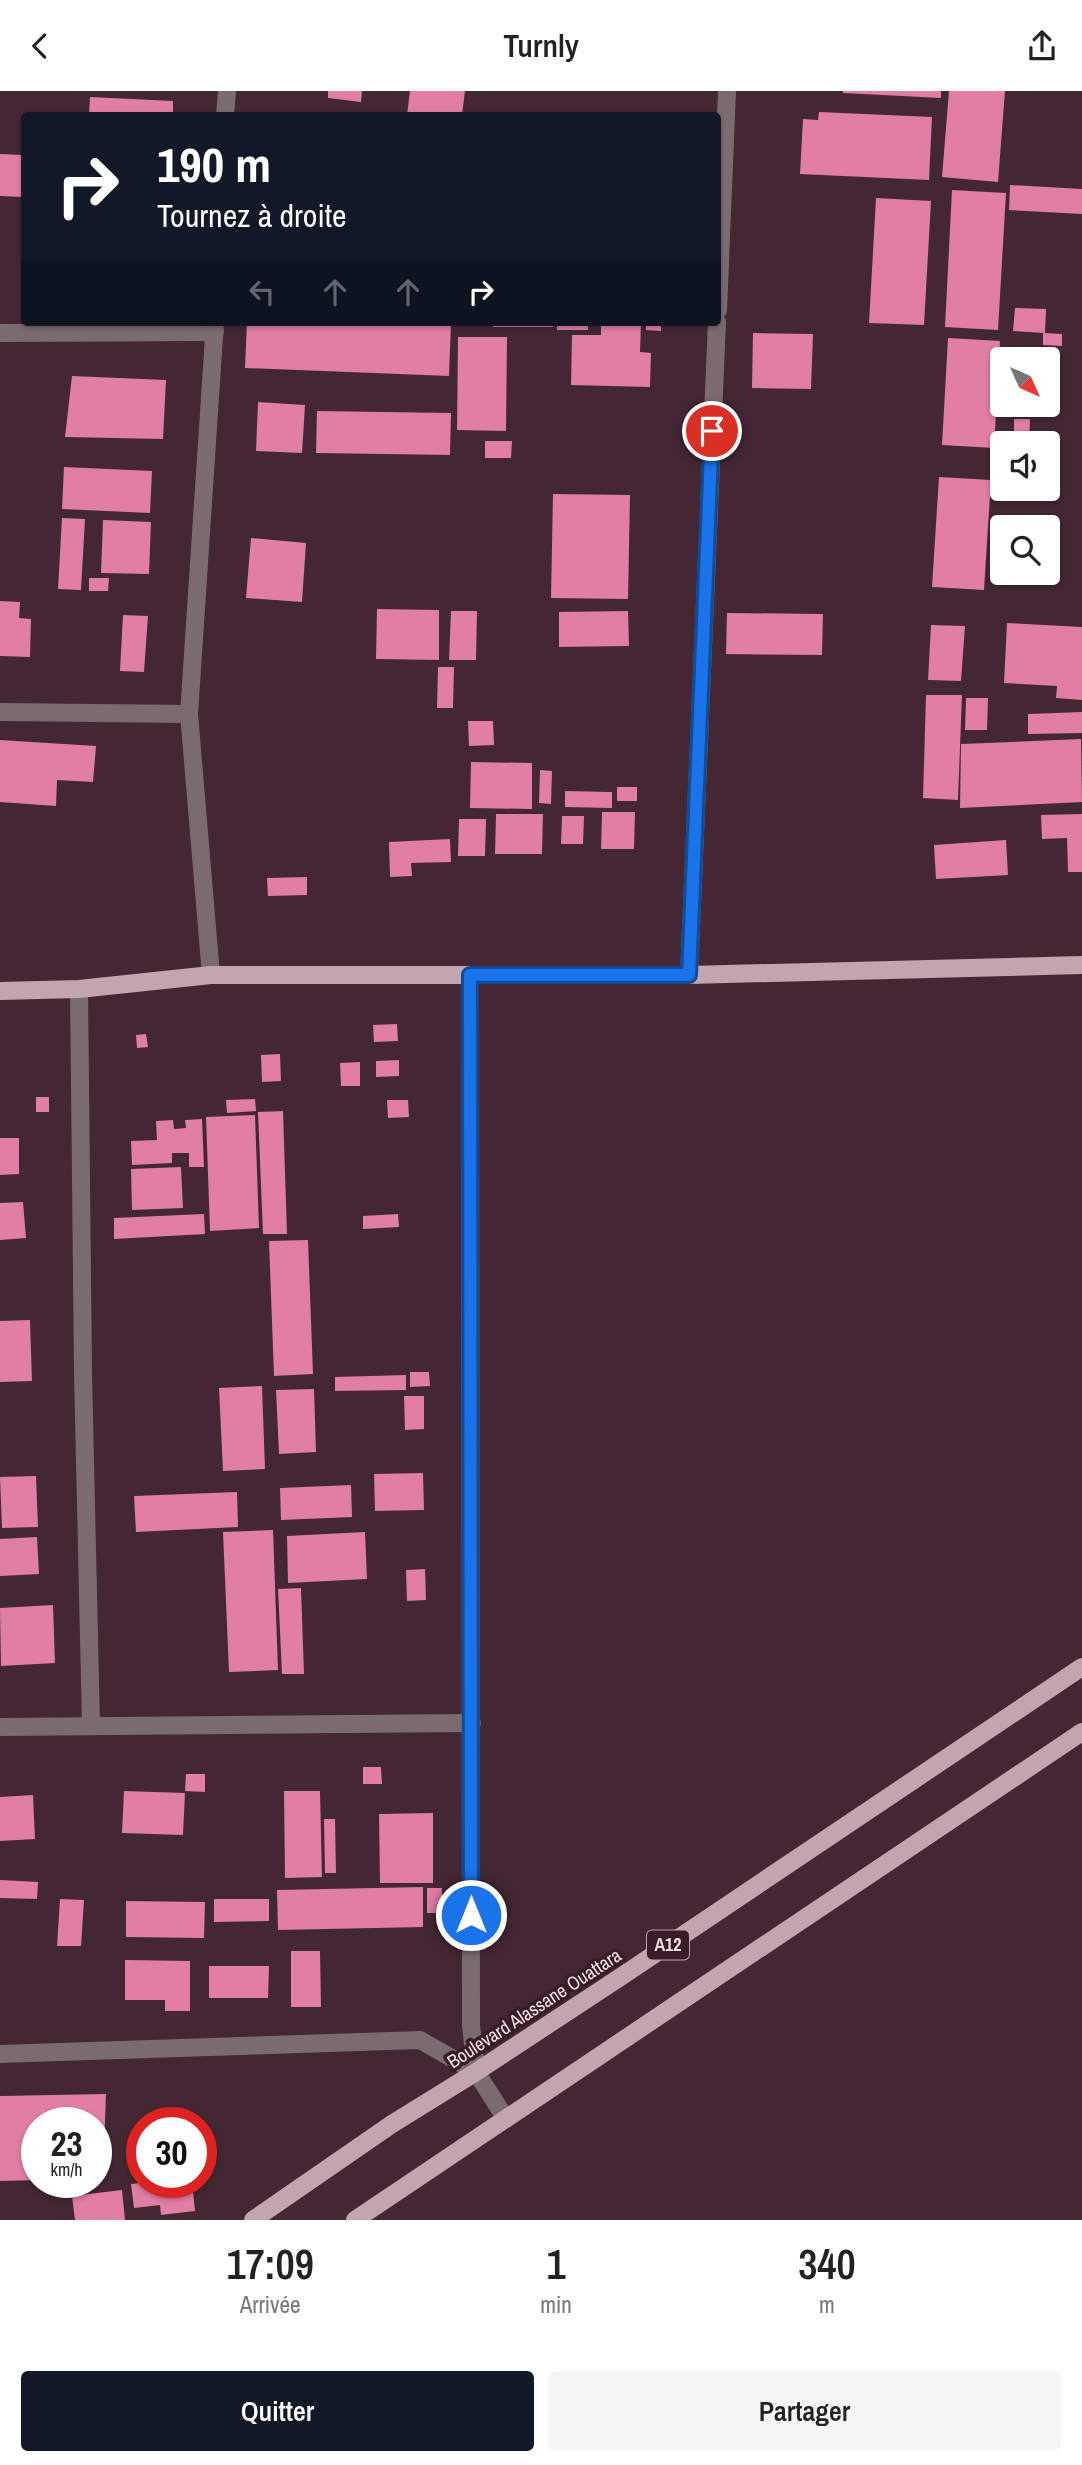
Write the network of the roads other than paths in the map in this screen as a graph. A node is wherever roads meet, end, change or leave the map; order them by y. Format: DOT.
graph roads {
  1 [pos="227,91"];
  2 [pos="727,91"];
  3 [pos="225,112"];
  4 [pos="721,237"];
  5 [pos="717,326"];
  6 [pos="215,327"];
  7 [pos="0,333"];
  8 [pos="0,712"];
  9 [pos="189,714"];
  10 [pos="1082,965"];
  11 [pos="211,975"];
  12 [pos="470,975"];
  13 [pos="689,975"];
  14 [pos="79,989"];
  15 [pos="0,991"];
  16 [pos="1082,1667"];
  17 [pos="472,1723"];
  18 [pos="91,1726"];
  19 [pos="0,1727"];
  20 [pos="1082,1732"];
  21 [pos="0,2054"];
  22 [pos="476,2073"];
  23 [pos="506,2119"];
  24 [pos="253,2220"];
  25 [pos="355,2220"];
  1 -- 3 [label="street"];
  2 -- 4 [label="street"];
  5 -- 13 [label="street"];
  6 -- 7 [label="street"];
  6 -- 9 [label="street"];
  8 -- 9 [label="street"];
  9 -- 11 [label="street"];
  10 -- 13 [label="main road"];
  11 -- 12 [label="main road"];
  11 -- 14 [label="main road"];
  12 -- 13 [label="main road"];
  12 -- 17 [label="street"];
  14 -- 15 [label="main road"];
  14 -- 18 [label="street"];
  16 -- 22 [label="main road, Boulevard Alassane Ouattara / A12"];
  17 -- 18 [label="street"];
  17 -- 22 [label="street"];
  18 -- 19 [label="street"];
  20 -- 23 [label="main road"];
  21 -- 22 [label="street"];
  22 -- 23 [label="street"];
  22 -- 24 [label="main road, Boulevard Alassane Ouattara / A12"];
  23 -- 25 [label="main road"];
}
